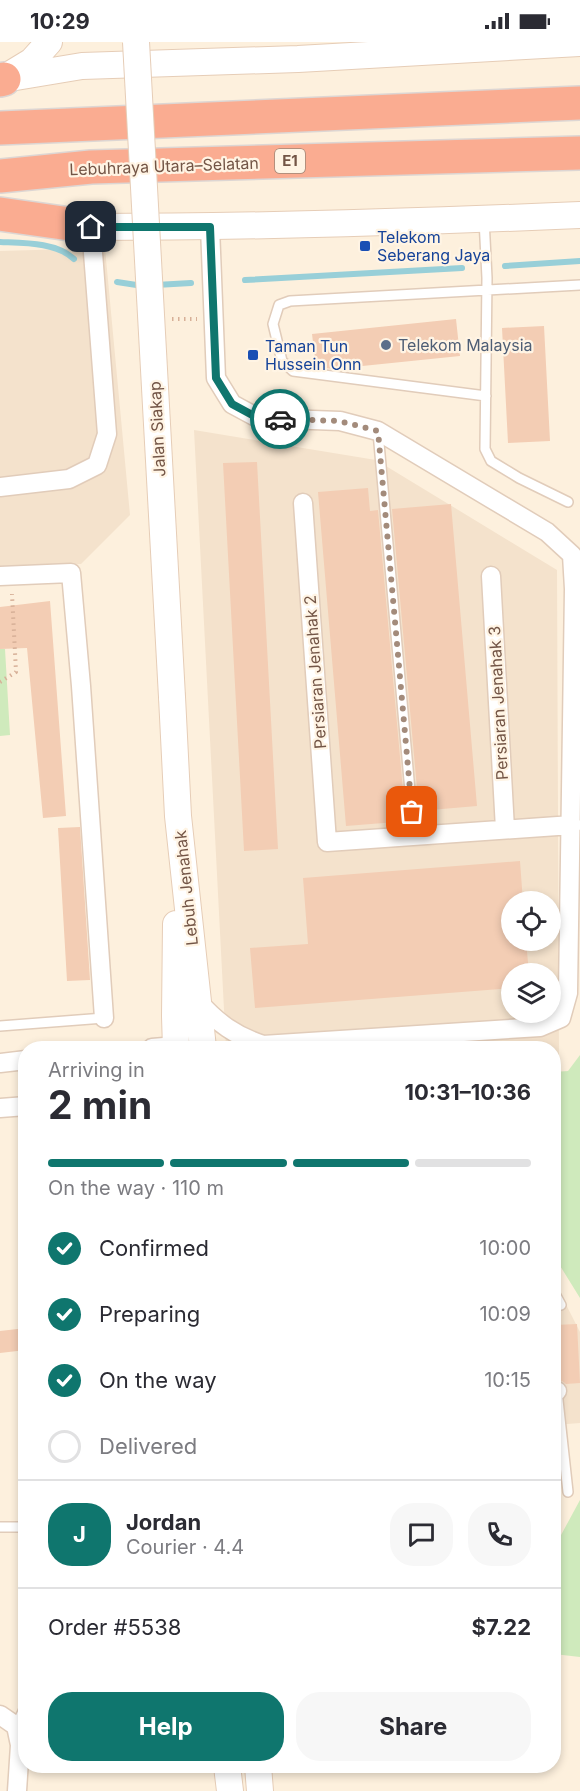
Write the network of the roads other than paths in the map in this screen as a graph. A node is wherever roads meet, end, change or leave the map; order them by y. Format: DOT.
graph roads {
  1 [pos="49,42"];
  2 [pos="136,42"];
  3 [pos="238,42"];
  4 [pos="550,43"];
  5 [pos="580,43"];
  6 [pos="298,58"];
  7 [pos="2,79"];
  8 [pos="580,103"];
  9 [pos="0,128"];
  10 [pos="580,153"];
  11 [pos="0,176"];
  12 [pos="0,214"];
  13 [pos="580,215"];
  14 [pos="484,219"];
  15 [pos="91,227"];
  16 [pos="210,227"];
  17 [pos="580,285"];
  18 [pos="487,290"];
  19 [pos="486,396"];
  20 [pos="378,431"];
  21 [pos="0,487"];
  22 [pos="303,502"];
  23 [pos="568,502"];
  24 [pos="5,576"];
  25 [pos="491,576"];
  26 [pos="178,816"];
  27 [pos="572,825"];
  28 [pos="505,830"];
  29 [pos="414,836"];
  30 [pos="198,1001"];
  31 [pos="104,1018"];
  32 [pos="0,1026"];
  33 [pos="170,1041"];
  34 [pos="202,1041"];
  35 [pos="248,1041"];
  36 [pos="342,1041"];
  37 [pos="18,1061"];
  38 [pos="0,1063"];
  39 [pos="18,1107"];
  40 [pos="0,1108"];
  41 [pos="561,1433"];
  42 [pos="568,1492"];
  43 [pos="0,1527"];
  44 [pos="18,1527"];
  45 [pos="0,1715"];
  46 [pos="18,1722"];
  47 [pos="16,1726"];
  48 [pos="18,1736"];
  49 [pos="18,1773"];
  50 [pos="228,1773"];
  51 [pos="259,1773"];
  52 [pos="17,1791"];
  53 [pos="230,1791"];
  54 [pos="260,1791"];
  1 -- 7 [label="street"];
  2 -- 26 [label="street, Jalan Siakap, bridge"];
  3 -- 6 [label="street"];
  4 -- 5 [label="street"];
  4 -- 6 [label="street"];
  6 -- 7 [label="street"];
  8 -- 9 [label="highway"];
  10 -- 11 [label="highway, Lebuhraya Utara–Selatan / E1"];
  12 -- 15 [label="highway"];
  13 -- 14 [label="street"];
  14 -- 16 [label="street"];
  14 -- 18 [label="lane"];
  15 -- 16 [label="street"];
  15 -- 21 [label="street"];
  16 -- 20 [label="street"];
  17 -- 18 [label="lane"];
  18 -- 19 [label="lane"];
  18 -- 19 [label="lane"];
  19 -- 23 [label="lane"];
  20 -- 27 [label="street"];
  20 -- 29 [label="lane"];
  22 -- 29 [label="street, Persiaran Jenahak 2"];
  24 -- 31 [label="street"];
  25 -- 28 [label="street, Persiaran Jenahak 3"];
  26 -- 30 [label="street, Lebuh Jenahak"];
  26 -- 33 [label="street, Lebuh Jenahak"];
  27 -- 28 [label="street"];
  27 -- 36 [label="street"];
  28 -- 29 [label="street"];
  30 -- 34 [label="street, Lebuh Jenahak"];
  30 -- 35 [label="street"];
  31 -- 32 [label="lane"];
  37 -- 38 [label="street"];
  39 -- 40 [label="street"];
  41 -- 42 [label="lane"];
  43 -- 44 [label="lane"];
  45 -- 47 [label="street"];
  46 -- 47 [label="lane"];
  47 -- 48 [label="street"];
  49 -- 52 [label="street"];
  50 -- 53 [label="street"];
  51 -- 54 [label="street"];
}
